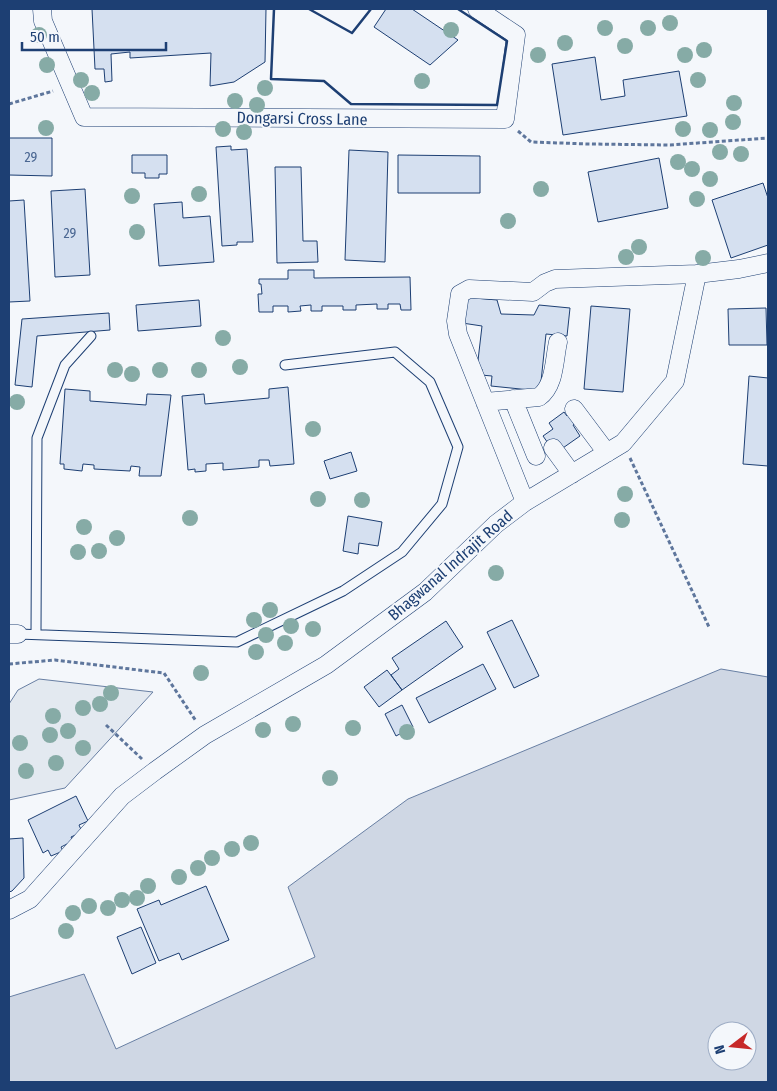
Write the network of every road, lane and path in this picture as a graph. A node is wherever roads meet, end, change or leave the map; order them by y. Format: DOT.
graph roads {
  1 [pos="42,9"];
  2 [pos="481,10"];
  3 [pos="71,86"];
  4 [pos="9,104"];
  5 [pos="505,119"];
  6 [pos="768,138"];
  7 [pos="768,263"];
  8 [pos="698,274"];
  9 [pos="92,336"];
  10 [pos="558,342"];
  11 [pos="285,365"];
  12 [pos="513,399"];
  13 [pos="485,402"];
  14 [pos="574,409"];
  15 [pos="623,443"];
  16 [pos="553,448"];
  17 [pos="607,453"];
  18 [pos="536,456"];
  19 [pos="572,474"];
  20 [pos="526,502"];
  21 [pos="709,628"];
  22 [pos="36,633"];
  23 [pos="13,634"];
  24 [pos="9,664"];
  25 [pos="106,724"];
  26 [pos="205,735"];
  27 [pos="154,771"];
  28 [pos="9,910"];
  1 -- 3 [label="street, Dongarsi Cross Lane"];
  2 -- 5 [label="street"];
  3 -- 4 [label="path"];
  3 -- 5 [label="street, Dongarsi Cross Lane"];
  5 -- 6 [label="path"];
  7 -- 8 [label="street"];
  8 -- 13 [label="street"];
  8 -- 15 [label="street, Bhagwanal Indrajit Road"];
  9 -- 22 [label="lane"];
  10 -- 12 [label="street"];
  11 -- 22 [label="lane"];
  12 -- 13 [label="street"];
  12 -- 18 [label="street"];
  13 -- 20 [label="street"];
  14 -- 17 [label="street"];
  15 -- 17 [label="street, Bhagwanal Indrajit Road"];
  15 -- 21 [label="path"];
  16 -- 19 [label="street"];
  17 -- 19 [label="street, Bhagwanal Indrajit Road"];
  19 -- 20 [label="street, Bhagwanal Indrajit Road"];
  20 -- 26 [label="street, Bhagwanal Indrajit Road"];
  22 -- 23 [label="lane"];
  24 -- 26 [label="path"];
  25 -- 27 [label="path"];
  26 -- 27 [label="street, Bhagwanal Indrajit Road"];
  27 -- 28 [label="street, Bhagwanal Indrajit Road"];
}
